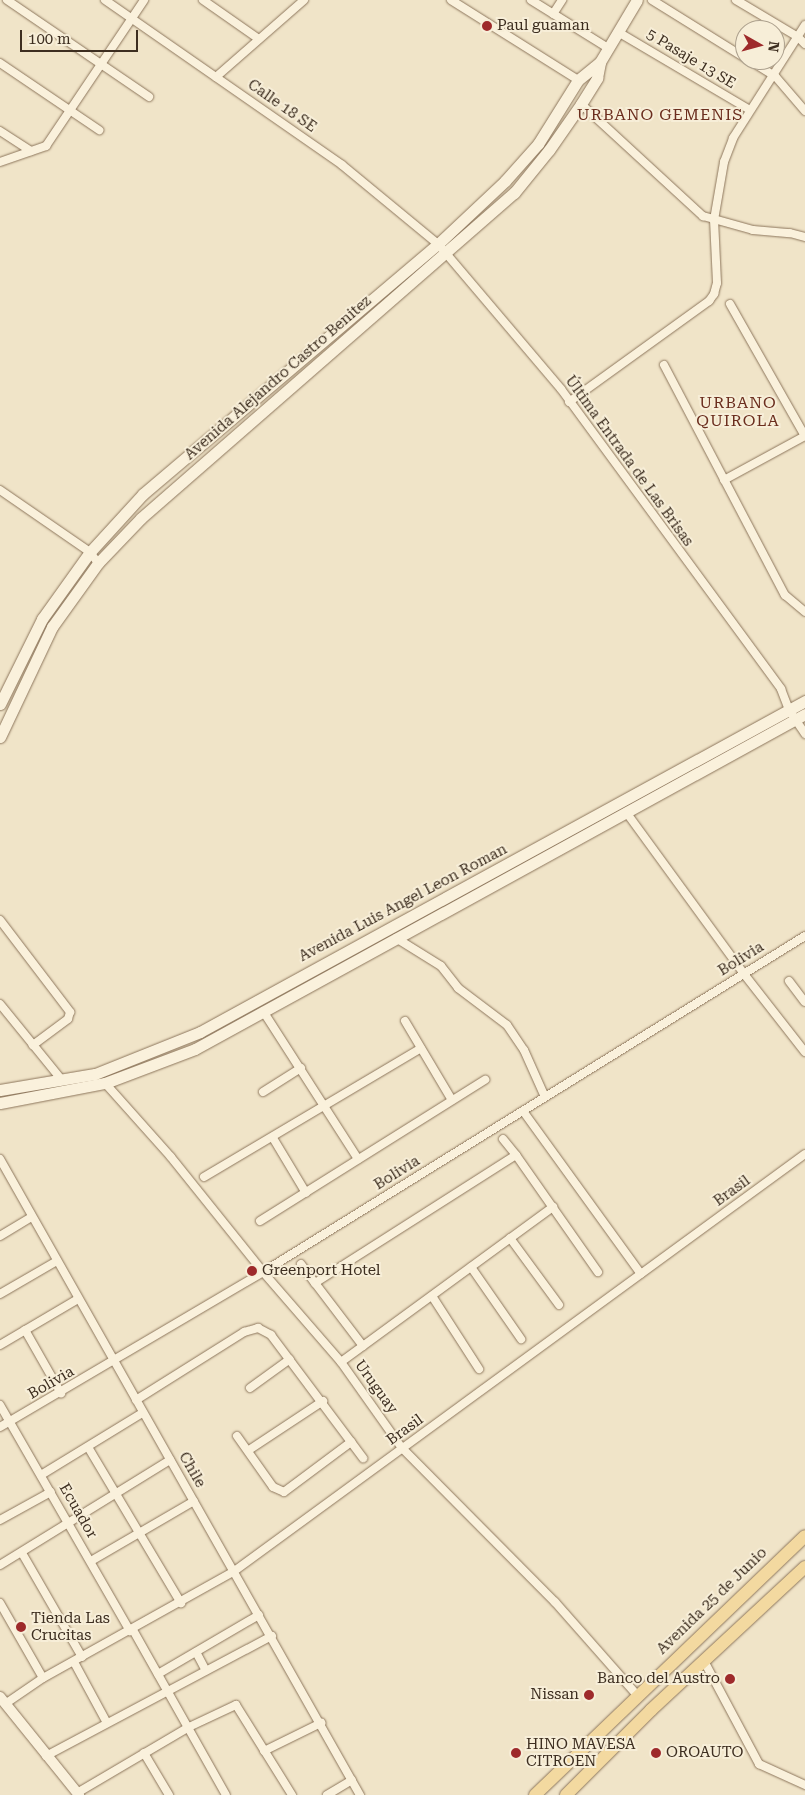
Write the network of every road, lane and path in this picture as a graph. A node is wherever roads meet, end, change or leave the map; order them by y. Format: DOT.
graph roads {
  1 [pos="7,0"];
  2 [pos="105,0"];
  3 [pos="144,0"];
  4 [pos="203,0"];
  5 [pos="452,0"];
  6 [pos="531,0"];
  7 [pos="562,0"];
  8 [pos="637,0"];
  9 [pos="652,0"];
  10 [pos="736,0"];
  11 [pos="302,1"];
  12 [pos="553,14"];
  13 [pos="130,17"];
  14 [pos="805,25"];
  15 [pos="618,32"];
  16 [pos="798,37"];
  17 [pos="259,39"];
  18 [pos="805,44"];
  19 [pos="608,48"];
  20 [pos="735,52"];
  21 [pos="600,62"];
  22 [pos="0,63"];
  23 [pos="101,63"];
  24 [pos="765,70"];
  25 [pos="216,76"];
  26 [pos="775,76"];
  27 [pos="578,80"];
  28 [pos="149,97"];
  29 [pos="581,104"];
  30 [pos="72,110"];
  31 [pos="750,110"];
  32 [pos="805,111"];
  33 [pos="99,130"];
  34 [pos="0,131"];
  35 [pos="31,151"];
  36 [pos="0,162"];
  37 [pos="714,220"];
  38 [pos="805,237"];
  39 [pos="438,244"];
  40 [pos="446,253"];
  41 [pos="730,304"];
  42 [pos="664,365"];
  43 [pos="569,402"];
  44 [pos="805,436"];
  45 [pos="724,480"];
  46 [pos="0,491"];
  47 [pos="90,552"];
  48 [pos="98,563"];
  49 [pos="805,612"];
  50 [pos="0,704"];
  51 [pos="798,711"];
  52 [pos="805,734"];
  53 [pos="0,737"];
  54 [pos="626,812"];
  55 [pos="451,895"];
  56 [pos="0,920"];
  57 [pos="412,929"];
  58 [pos="393,933"];
  59 [pos="805,936"];
  60 [pos="371,938"];
  61 [pos="346,966"];
  62 [pos="744,974"];
  63 [pos="789,981"];
  64 [pos="805,1002"];
  65 [pos="0,1004"];
  66 [pos="263,1011"];
  67 [pos="405,1021"];
  68 [pos="33,1045"];
  69 [pos="421,1048"];
  70 [pos="805,1052"];
  71 [pos="301,1068"];
  72 [pos="61,1079"];
  73 [pos="485,1080"];
  74 [pos="105,1083"];
  75 [pos="0,1090"];
  76 [pos="263,1092"];
  77 [pos="546,1097"];
  78 [pos="452,1100"];
  79 [pos="0,1103"];
  80 [pos="325,1108"];
  81 [pos="523,1111"];
  82 [pos="273,1138"];
  83 [pos="503,1139"];
  84 [pos="805,1154"];
  85 [pos="516,1155"];
  86 [pos="358,1159"];
  87 [pos="1,1162"];
  88 [pos="204,1177"];
  89 [pos="306,1193"];
  90 [pos="553,1207"];
  91 [pos="32,1217"];
  92 [pos="260,1222"];
  93 [pos="0,1236"];
  94 [pos="510,1238"];
  95 [pos="57,1261"];
  96 [pos="301,1264"];
  97 [pos="471,1267"];
  98 [pos="263,1272"];
  99 [pos="598,1272"];
  100 [pos="641,1274"];
  101 [pos="315,1282"];
  102 [pos="0,1294"];
  103 [pos="432,1296"];
  104 [pos="78,1299"];
  105 [pos="560,1305"];
  106 [pos="25,1330"];
  107 [pos="521,1338"];
  108 [pos="0,1345"];
  109 [pos="363,1346"];
  110 [pos="290,1359"];
  111 [pos="341,1362"];
  112 [pos="114,1363"];
  113 [pos="479,1369"];
  114 [pos="250,1388"];
  115 [pos="62,1392"];
  116 [pos="136,1400"];
  117 [pos="322,1401"];
  118 [pos="0,1405"];
  119 [pos="142,1413"];
  120 [pos="10,1422"];
  121 [pos="0,1428"];
  122 [pos="237,1436"];
  123 [pos="351,1442"];
  124 [pos="88,1447"];
  125 [pos="402,1448"];
  126 [pos="249,1450"];
  127 [pos="363,1458"];
  128 [pos="170,1460"];
  129 [pos="41,1475"];
  130 [pos="51,1492"];
  131 [pos="116,1494"];
  132 [pos="194,1501"];
  133 [pos="0,1520"];
  134 [pos="70,1525"];
  135 [pos="140,1534"];
  136 [pos="805,1536"];
  137 [pos="22,1553"];
  138 [pos="91,1561"];
  139 [pos="0,1565"];
  140 [pos="805,1567"];
  141 [pos="234,1572"];
  142 [pos="0,1603"];
  143 [pos="180,1603"];
  144 [pos="259,1615"];
  145 [pos="131,1631"];
  146 [pos="272,1636"];
  147 [pos="196,1652"];
  148 [pos="82,1657"];
  149 [pos="704,1661"];
  150 [pos="74,1662"];
  151 [pos="206,1671"];
  152 [pos="158,1674"];
  153 [pos="43,1678"];
  154 [pos="168,1691"];
  155 [pos="638,1696"];
  156 [pos="3,1701"];
  157 [pos="320,1722"];
  158 [pos="107,1723"];
  159 [pos="189,1727"];
  160 [pos="264,1751"];
  161 [pos="144,1753"];
  162 [pos="46,1756"];
  163 [pos="352,1780"];
  164 [pos="805,1785"];
  165 [pos="78,1794"];
  166 [pos="169,1795"];
  167 [pos="226,1795"];
  168 [pos="292,1795"];
  169 [pos="327,1795"];
  170 [pos="360,1795"];
  171 [pos="535,1795"];
  172 [pos="566,1795"];
  1 -- 23 [label="street"];
  2 -- 13 [label="street, Calle 18 SE"];
  3 -- 13 [label="street"];
  4 -- 17 [label="street"];
  5 -- 27 [label="street"];
  6 -- 12 [label="street"];
  7 -- 12 [label="street"];
  8 -- 15 [label="main road, Avenida Alejandro Castro Benitez"];
  9 -- 20 [label="street"];
  10 -- 16 [label="street"];
  11 -- 17 [label="street"];
  12 -- 19 [label="street"];
  13 -- 23 [label="street"];
  13 -- 25 [label="street, Calle 18 SE"];
  14 -- 16 [label="street"];
  15 -- 19 [label="main road, Avenida Alejandro Castro Benitez"];
  15 -- 31 [label="street, 5 Pasaje 13 SE"];
  16 -- 18 [label="street"];
  16 -- 26 [label="street"];
  17 -- 25 [label="street"];
  19 -- 21 [label="main road, Avenida Alejandro Castro Benitez"];
  21 -- 27 [label="main road, Avenida Alejandro Castro Benitez"];
  21 -- 29 [label="main road, Avenida Alejandro Castro Benitez"];
  22 -- 30 [label="street"];
  23 -- 28 [label="street"];
  23 -- 30 [label="street"];
  24 -- 26 [label="street"];
  25 -- 39 [label="street, Calle 18 SE"];
  26 -- 31 [label="street"];
  26 -- 32 [label="street"];
  27 -- 39 [label="main road, Avenida Alejandro Castro Benitez"];
  29 -- 37 [label="street"];
  29 -- 40 [label="main road, Avenida Alejandro Castro Benitez"];
  30 -- 33 [label="street"];
  30 -- 35 [label="street"];
  31 -- 37 [label="street"];
  34 -- 35 [label="street"];
  35 -- 36 [label="street"];
  37 -- 38 [label="street"];
  37 -- 43 [label="street"];
  39 -- 40 [label="street, Última Entrada de Las Brisas"];
  39 -- 47 [label="main road, Avenida Alejandro Castro Benitez"];
  40 -- 43 [label="street, Última Entrada de Las Brisas"];
  40 -- 48 [label="main road, Avenida Alejandro Castro Benitez"];
  41 -- 44 [label="street"];
  42 -- 45 [label="street"];
  43 -- 51 [label="street, Última Entrada de Las Brisas"];
  44 -- 45 [label="street"];
  45 -- 49 [label="street"];
  46 -- 47 [label="street"];
  47 -- 48 [label="street"];
  47 -- 50 [label="main road, Avenida Alejandro Castro Benitez"];
  48 -- 53 [label="main road, Avenida Alejandro Castro Benitez"];
  51 -- 52 [label="street, Última Entrada de Las Brisas"];
  51 -- 54 [label="main road, Avenida Luis Angel Leon Roman"];
  51 -- 55 [label="main road, Avenida Luis Angel Leon Roman"];
  54 -- 57 [label="main road, Avenida Luis Angel Leon Roman"];
  54 -- 62 [label="street"];
  55 -- 57 [label="main road"];
  55 -- 58 [label="main road, Avenida Luis Angel Leon Roman"];
  56 -- 68 [label="street"];
  57 -- 58 [label="main road, Avenida Luis Angel Leon Roman"];
  58 -- 60 [label="main road, Avenida Luis Angel Leon Roman"];
  58 -- 61 [label="main road, Avenida Luis Angel Leon Roman"];
  58 -- 77 [label="street"];
  59 -- 62 [label="street, Bolivia"];
  60 -- 61 [label="main road"];
  60 -- 72 [label="main road, Avenida Luis Angel Leon Roman"];
  61 -- 66 [label="main road, Avenida Luis Angel Leon Roman"];
  62 -- 70 [label="street"];
  62 -- 77 [label="street, Bolivia"];
  63 -- 64 [label="street"];
  65 -- 68 [label="street"];
  66 -- 71 [label="street"];
  66 -- 74 [label="main road, Avenida Luis Angel Leon Roman"];
  67 -- 69 [label="street"];
  68 -- 72 [label="street"];
  69 -- 78 [label="street"];
  69 -- 80 [label="street"];
  71 -- 76 [label="street"];
  71 -- 80 [label="street"];
  72 -- 75 [label="main road, Avenida Luis Angel Leon Roman"];
  73 -- 78 [label="street"];
  74 -- 79 [label="main road, Avenida Luis Angel Leon Roman"];
  74 -- 98 [label="street, Uruguay"];
  77 -- 81 [label="street, Bolivia"];
  78 -- 86 [label="street"];
  80 -- 82 [label="street"];
  80 -- 86 [label="street"];
  81 -- 98 [label="street, Bolivia"];
  81 -- 100 [label="street"];
  82 -- 88 [label="street"];
  82 -- 89 [label="street"];
  83 -- 85 [label="street"];
  84 -- 100 [label="street, Brasil"];
  85 -- 90 [label="street"];
  85 -- 101 [label="street"];
  86 -- 89 [label="street"];
  87 -- 91 [label="street, Chile"];
  89 -- 92 [label="street"];
  90 -- 94 [label="street"];
  90 -- 99 [label="street"];
  91 -- 93 [label="street"];
  91 -- 95 [label="street, Chile"];
  94 -- 97 [label="street"];
  94 -- 105 [label="street"];
  95 -- 102 [label="street"];
  95 -- 104 [label="street, Chile"];
  96 -- 101 [label="street"];
  97 -- 103 [label="street"];
  97 -- 107 [label="street"];
  98 -- 111 [label="street, Uruguay"];
  98 -- 112 [label="street, Bolivia"];
  100 -- 125 [label="street, Brasil"];
  101 -- 109 [label="street"];
  103 -- 109 [label="street"];
  103 -- 113 [label="street"];
  104 -- 106 [label="street"];
  104 -- 112 [label="street, Chile"];
  106 -- 108 [label="street"];
  106 -- 115 [label="street"];
  109 -- 111 [label="street"];
  110 -- 114 [label="street"];
  110 -- 116 [label="street"];
  110 -- 117 [label="street"];
  111 -- 125 [label="street, Uruguay"];
  112 -- 115 [label="street, Bolivia"];
  112 -- 116 [label="street, Chile"];
  115 -- 120 [label="street, Bolivia"];
  116 -- 119 [label="street, Chile"];
  117 -- 123 [label="street"];
  117 -- 126 [label="street"];
  118 -- 120 [label="street, Ecuador"];
  119 -- 124 [label="street"];
  119 -- 128 [label="street, Chile"];
  120 -- 121 [label="street, Bolivia"];
  120 -- 129 [label="street, Ecuador"];
  122 -- 126 [label="street"];
  123 -- 126 [label="street"];
  123 -- 127 [label="street"];
  124 -- 129 [label="street"];
  124 -- 131 [label="street"];
  125 -- 141 [label="street, Brasil"];
  125 -- 155 [label="street, Uruguay"];
  128 -- 131 [label="street"];
  128 -- 132 [label="street, Chile"];
  129 -- 130 [label="street, Ecuador"];
  130 -- 133 [label="street"];
  130 -- 134 [label="street, Ecuador"];
  131 -- 134 [label="street"];
  131 -- 135 [label="street"];
  132 -- 135 [label="street"];
  132 -- 141 [label="street, Chile"];
  134 -- 137 [label="street"];
  134 -- 138 [label="street, Ecuador"];
  135 -- 138 [label="street"];
  135 -- 143 [label="street"];
  136 -- 155 [label="main road, Avenida 25 de Junio"];
  137 -- 139 [label="street"];
  137 -- 148 [label="street"];
  138 -- 145 [label="street, Ecuador"];
  140 -- 149 [label="main road"];
  141 -- 143 [label="street, Brasil"];
  141 -- 144 [label="street, Chile"];
  142 -- 153 [label="street"];
  143 -- 145 [label="street, Brasil"];
  144 -- 146 [label="street, Chile"];
  144 -- 147 [label="street"];
  145 -- 148 [label="street, Brasil"];
  145 -- 152 [label="street, Ecuador"];
  146 -- 151 [label="street"];
  146 -- 157 [label="street, Chile"];
  147 -- 151 [label="street"];
  147 -- 152 [label="street"];
  148 -- 150 [label="street, Brasil"];
  149 -- 164 [label="street"];
  149 -- 172 [label="main road"];
  150 -- 153 [label="street, Brasil"];
  150 -- 158 [label="street"];
  151 -- 154 [label="street"];
  152 -- 154 [label="street, Ecuador"];
  153 -- 156 [label="street, Brasil"];
  154 -- 158 [label="street"];
  154 -- 159 [label="street, Ecuador"];
  155 -- 171 [label="main road, Avenida 25 de Junio"];
  156 -- 162 [label="street"];
  157 -- 160 [label="street"];
  157 -- 163 [label="street, Chile"];
  158 -- 162 [label="street"];
  159 -- 160 [label="street"];
  159 -- 161 [label="street"];
  159 -- 167 [label="street, Ecuador"];
  160 -- 168 [label="street"];
  161 -- 165 [label="street"];
  161 -- 166 [label="street"];
  162 -- 165 [label="street"];
  163 -- 169 [label="street"];
  163 -- 170 [label="street, Chile"];
}
